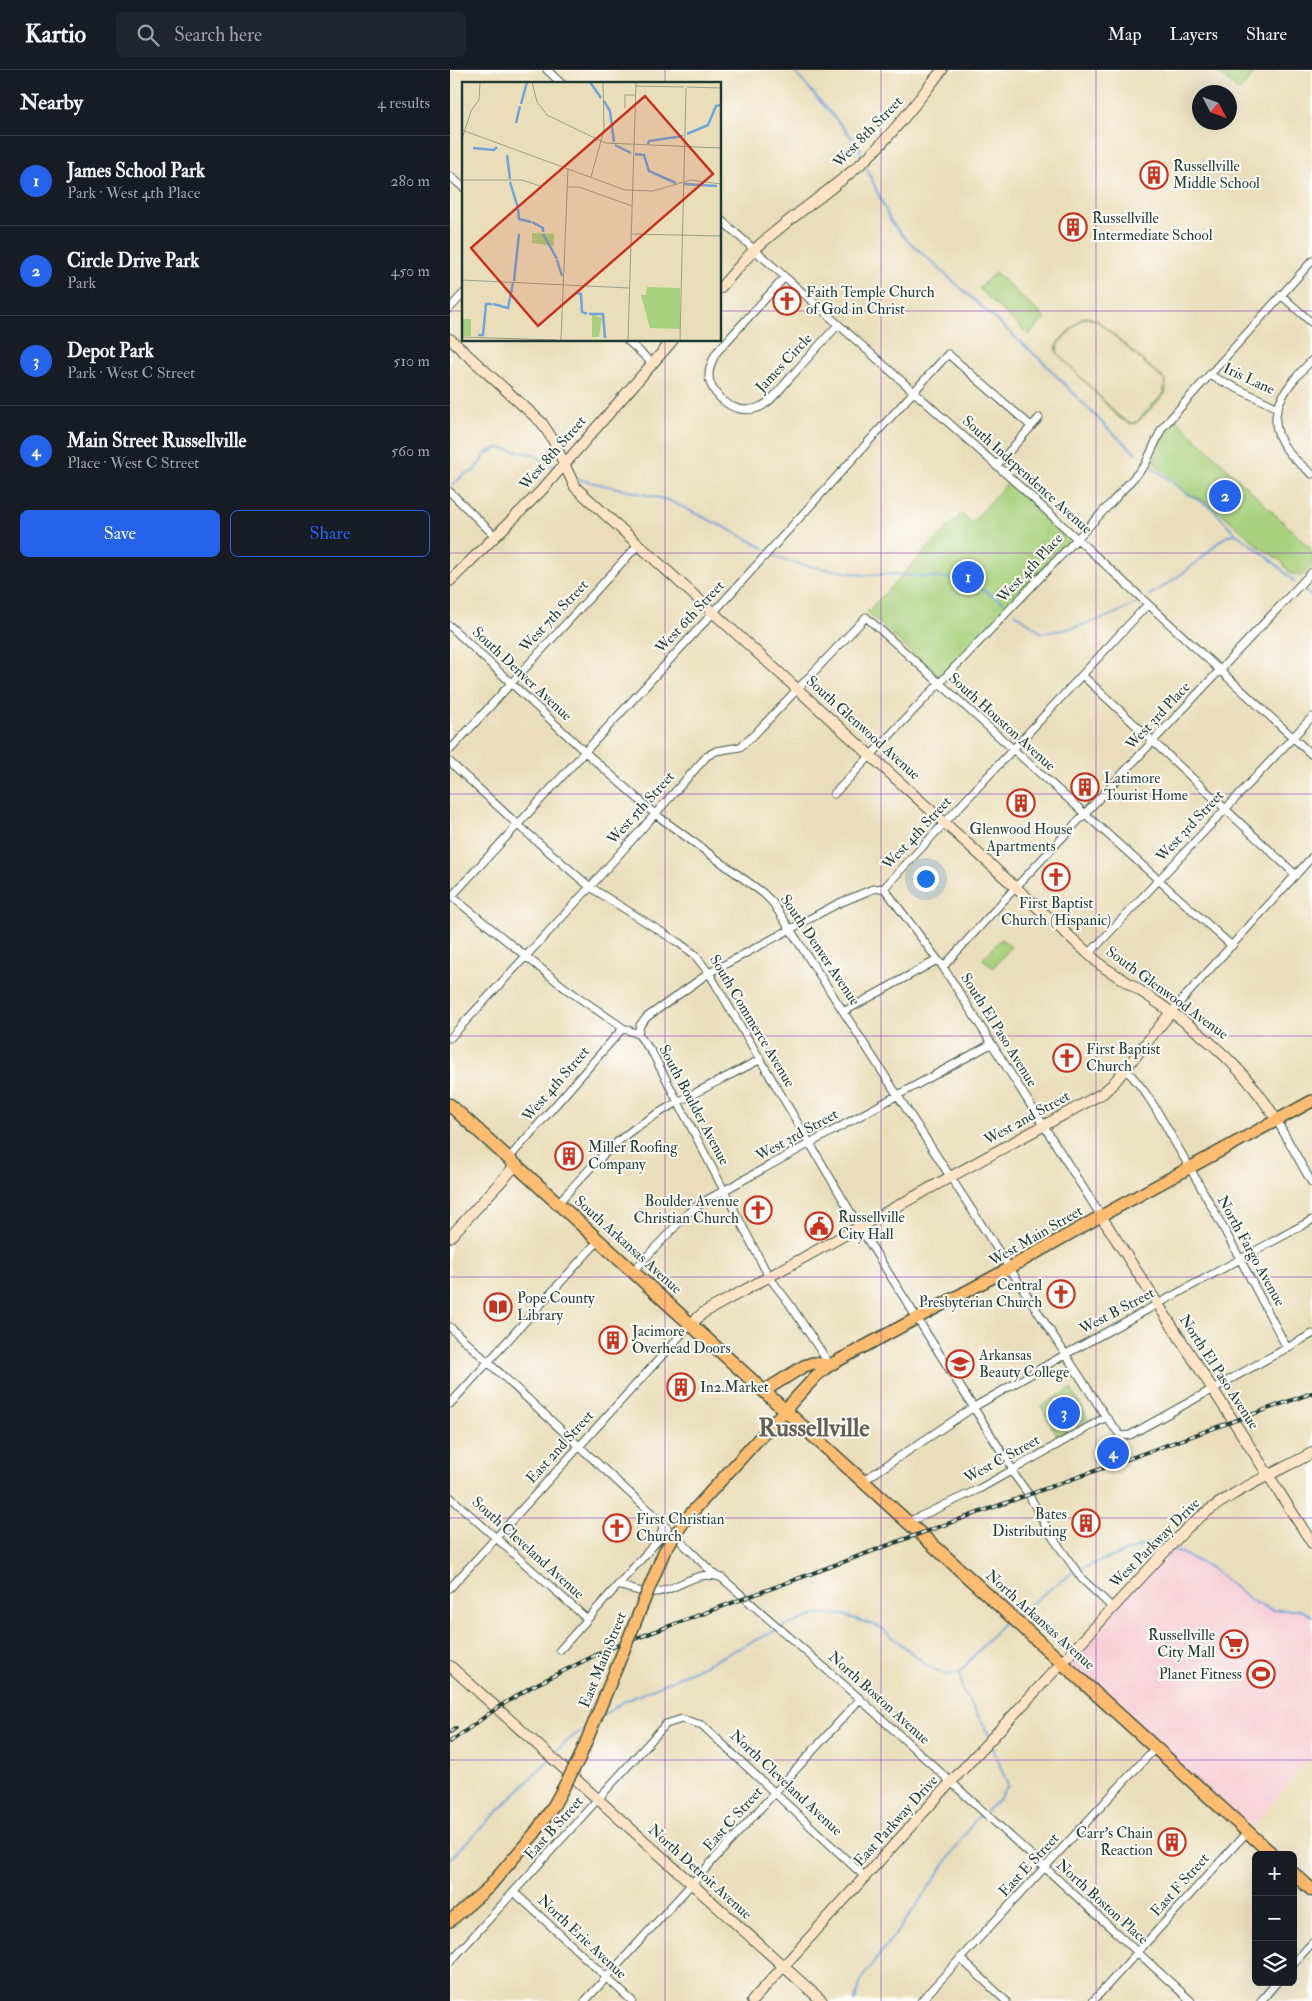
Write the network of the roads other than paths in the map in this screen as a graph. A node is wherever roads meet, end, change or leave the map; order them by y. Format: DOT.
graph roads {
  1 [pos="547,70"];
  2 [pos="942,70"];
  3 [pos="560,82"];
  4 [pos="450,176"];
  5 [pos="462,186"];
  6 [pos="721,220"];
  7 [pos="754,251"];
  8 [pos="1312,261"];
  9 [pos="785,278"];
  10 [pos="721,287"];
  11 [pos="462,295"];
  12 [pos="1280,295"];
  13 [pos="450,308"];
  14 [pos="1312,323"];
  15 [pos="838,325"];
  16 [pos="450,338"];
  17 [pos="628,341"];
  18 [pos="671,341"];
  19 [pos="1312,360"];
  20 [pos="652,363"];
  21 [pos="1209,375"];
  22 [pos="914,393"];
  23 [pos="1278,408"];
  24 [pos="1039,418"];
  25 [pos="1031,426"];
  26 [pos="564,464"];
  27 [pos="996,466"];
  28 [pos="1312,474"];
  29 [pos="450,492"];
  30 [pos="495,536"];
  31 [pos="1077,538"];
  32 [pos="638,545"];
  33 [pos="1312,572"];
  34 [pos="450,582"];
  35 [pos="1148,604"];
  36 [pos="713,613"];
  37 [pos="866,617"];
  38 [pos="450,626"];
  39 [pos="1220,670"];
  40 [pos="1082,675"];
  41 [pos="512,683"];
  42 [pos="939,684"];
  43 [pos="798,689"];
  44 [pos="1312,717"];
  45 [pos="1293,737"];
  46 [pos="1153,742"];
  47 [pos="450,750"];
  48 [pos="1013,750"];
  49 [pos="584,751"];
  50 [pos="871,754"];
  51 [pos="1312,755"];
  52 [pos="450,762"];
  53 [pos="834,794"];
  54 [pos="1225,808"];
  55 [pos="655,814"];
  56 [pos="1084,814"];
  57 [pos="944,823"];
  58 [pos="518,825"];
  59 [pos="1312,856"];
  60 [pos="1296,875"];
  61 [pos="1158,881"];
  62 [pos="590,887"];
  63 [pos="884,888"];
  64 [pos="1015,888"];
  65 [pos="450,896"];
  66 [pos="791,929"];
  67 [pos="1232,946"];
  68 [pos="1089,954"];
  69 [pos="526,956"];
  70 [pos="937,960"];
  71 [pos="943,967"];
  72 [pos="709,973"];
  73 [pos="844,1011"];
  74 [pos="1172,1011"];
  75 [pos="623,1028"];
  76 [pos="638,1034"];
  77 [pos="450,1038"];
  78 [pos="991,1044"];
  79 [pos="759,1060"];
  80 [pos="1125,1068"];
  81 [pos="898,1095"];
  82 [pos="1312,1101"];
  83 [pos="678,1103"];
  84 [pos="450,1105"];
  85 [pos="1277,1121"];
  86 [pos="1043,1126"];
  87 [pos="810,1144"];
  88 [pos="513,1161"];
  89 [pos="1190,1168"];
  90 [pos="952,1177"];
  91 [pos="1312,1183"];
  92 [pos="724,1190"];
  93 [pos="558,1203"];
  94 [pos="1101,1216"];
  95 [pos="1312,1220"];
  96 [pos="860,1228"];
  97 [pos="450,1237"];
  98 [pos="599,1240"];
  99 [pos="1240,1260"];
  100 [pos="1011,1268"];
  101 [pos="633,1271"];
  102 [pos="769,1277"];
  103 [pos="1158,1305"];
  104 [pos="917,1317"];
  105 [pos="691,1324"];
  106 [pos="450,1327"];
  107 [pos="1312,1334"];
  108 [pos="1287,1348"];
  109 [pos="1066,1354"];
  110 [pos="489,1362"];
  111 [pos="830,1365"];
  112 [pos="1212,1390"];
  113 [pos="764,1391"];
  114 [pos="450,1404"];
  115 [pos="974,1407"];
  116 [pos="784,1410"];
  117 [pos="1106,1417"];
  118 [pos="580,1445"];
  119 [pos="1312,1453"];
  120 [pos="1012,1470"];
  121 [pos="1268,1476"];
  122 [pos="863,1482"];
  123 [pos="450,1497"];
  124 [pos="659,1520"];
  125 [pos="908,1522"];
  126 [pos="496,1538"];
  127 [pos="1312,1543"];
  128 [pos="715,1575"];
  129 [pos="618,1585"];
  130 [pos="450,1588"];
  131 [pos="1113,1608"];
  132 [pos="587,1619"];
  133 [pos="560,1650"];
  134 [pos="1063,1662"];
  135 [pos="450,1666"];
  136 [pos="860,1699"];
  137 [pos="682,1719"];
  138 [pos="1156,1747"];
  139 [pos="951,1782"];
  140 [pos="776,1792"];
  141 [pos="598,1800"];
  142 [pos="1248,1831"];
  143 [pos="1269,1851"];
  144 [pos="1044,1869"];
  145 [pos="865,1877"];
  146 [pos="1297,1877"];
  147 [pos="691,1884"];
  148 [pos="1312,1890"];
  149 [pos="514,1892"];
  150 [pos="450,1921"];
  151 [pos="1312,1944"];
  152 [pos="1137,1952"];
  153 [pos="960,1958"];
  154 [pos="1297,1960"];
  155 [pos="450,1962"];
  156 [pos="783,1967"];
  157 [pos="606,1977"];
  158 [pos="1274,1986"];
  159 [pos="585,2001"];
  160 [pos="632,2001"];
  161 [pos="752,2001"];
  162 [pos="822,2001"];
  163 [pos="921,2001"];
  164 [pos="1006,2001"];
  165 [pos="1093,2001"];
  166 [pos="1191,2001"];
  167 [pos="1261,2001"];
  1 -- 3 [label="street"];
  2 -- 7 [label="street, West 8th Street"];
  4 -- 5 [label="street"];
  6 -- 7 [label="street, South Independence Avenue"];
  7 -- 9 [label="street, South Independence Avenue"];
  7 -- 10 [label="street, West 8th Street"];
  8 -- 12 [label="street, West 4th Place"];
  9 -- 15 [label="street, South Independence Avenue"];
  9 -- 15 [label="street, James Circle"];
  11 -- 13 [label="street"];
  12 -- 14 [label="street"];
  12 -- 21 [label="street, West 4th Place"];
  15 -- 22 [label="street, South Independence Avenue"];
  16 -- 26 [label="street, South Glenwood Avenue"];
  17 -- 20 [label="street"];
  18 -- 20 [label="street, West 8th Street"];
  19 -- 23 [label="street"];
  20 -- 26 [label="street, West 8th Street"];
  21 -- 23 [label="street, Iris Lane"];
  21 -- 31 [label="street, West 4th Place"];
  22 -- 25 [label="street, West 6th Street"];
  22 -- 27 [label="street, South Independence Avenue"];
  22 -- 36 [label="street, West 6th Street"];
  23 -- 28 [label="street"];
  24 -- 25 [label="street"];
  25 -- 27 [label="street"];
  26 -- 30 [label="street, West 8th Street"];
  26 -- 32 [label="street, South Glenwood Avenue"];
  27 -- 31 [label="street, South Independence Avenue"];
  29 -- 30 [label="street"];
  30 -- 34 [label="street, West 8th Street"];
  31 -- 35 [label="street, South Independence Avenue"];
  31 -- 42 [label="street, West 4th Place"];
  32 -- 36 [label="street, South Glenwood Avenue"];
  32 -- 41 [label="street, West 7th Street"];
  33 -- 39 [label="street, West 3rd Place"];
  35 -- 39 [label="street, South Independence Avenue"];
  35 -- 40 [label="street, West 4th Street"];
  36 -- 43 [label="street, South Glenwood Avenue"];
  36 -- 49 [label="street, West 6th Street"];
  37 -- 42 [label="street, South Houston Avenue"];
  37 -- 43 [label="street, West 5th Street"];
  38 -- 41 [label="street, South Denver Avenue"];
  39 -- 45 [label="street, South Independence Avenue"];
  39 -- 46 [label="street, West 3rd Place"];
  40 -- 46 [label="street"];
  40 -- 48 [label="street, West 4th Street"];
  41 -- 47 [label="street, West 7th Street"];
  41 -- 49 [label="street, South Denver Avenue"];
  42 -- 48 [label="street, South Houston Avenue"];
  42 -- 50 [label="street, West 4th Place"];
  43 -- 50 [label="street, South Glenwood Avenue"];
  43 -- 55 [label="street, West 5th Street"];
  44 -- 45 [label="street, West 3rd Street"];
  45 -- 51 [label="street, South Independence Avenue"];
  45 -- 54 [label="street, West 3rd Street"];
  46 -- 54 [label="street"];
  46 -- 56 [label="street, West 3rd Place"];
  48 -- 56 [label="street, South Houston Avenue"];
  48 -- 57 [label="street, West 4th Street"];
  49 -- 55 [label="street, South Denver Avenue"];
  49 -- 58 [label="street, West 6th Street"];
  50 -- 53 [label="street, West 4th Place"];
  50 -- 57 [label="street, South Glenwood Avenue"];
  52 -- 58 [label="street, South Commerce Avenue"];
  54 -- 60 [label="street"];
  54 -- 61 [label="street, West 3rd Street"];
  55 -- 62 [label="street, West 5th Street"];
  55 -- 66 [label="street, South Denver Avenue"];
  56 -- 61 [label="street, South Houston Avenue"];
  56 -- 64 [label="street, West 3rd Place"];
  57 -- 63 [label="street, West 4th Street"];
  57 -- 64 [label="street, South Glenwood Avenue"];
  58 -- 62 [label="street, South Commerce Avenue"];
  58 -- 65 [label="street, West 6th Street"];
  59 -- 60 [label="street, West 2nd Street"];
  60 -- 67 [label="street, West 2nd Street"];
  61 -- 67 [label="street, South Houston Avenue"];
  61 -- 68 [label="street, West 3rd Street"];
  62 -- 69 [label="street, West 5th Street"];
  62 -- 72 [label="street, South Commerce Avenue"];
  63 -- 66 [label="street, West 4th Street"];
  63 -- 70 [label="street, South El Paso Avenue"];
  64 -- 68 [label="street, South Glenwood Avenue"];
  64 -- 71 [label="street, West 3rd Place"];
  65 -- 69 [label="street"];
  66 -- 72 [label="street, West 4th Street"];
  66 -- 73 [label="street, South Denver Avenue"];
  67 -- 74 [label="street, West 2nd Street"];
  68 -- 74 [label="street, South Glenwood Avenue"];
  69 -- 75 [label="street"];
  69 -- 77 [label="street, West 5th Street"];
  70 -- 71 [label="street, South El Paso Avenue"];
  70 -- 73 [label="street"];
  71 -- 78 [label="street, South El Paso Avenue"];
  72 -- 76 [label="street, West 4th Street"];
  72 -- 79 [label="street, South Commerce Avenue"];
  73 -- 81 [label="street, South Denver Avenue"];
  74 -- 80 [label="street, West 2nd Street"];
  74 -- 85 [label="street, South Glenwood Avenue"];
  75 -- 76 [label="street"];
  75 -- 88 [label="street, West 4th Street"];
  76 -- 83 [label="street, South Boulder Avenue"];
  78 -- 81 [label="street, West 3rd Street"];
  78 -- 86 [label="street, South El Paso Avenue"];
  79 -- 83 [label="street"];
  79 -- 87 [label="street, South Commerce Avenue"];
  80 -- 86 [label="street, West 2nd Street"];
  80 -- 89 [label="street, North Fargo Avenue"];
  81 -- 87 [label="street, West 3rd Street"];
  81 -- 90 [label="street, South Denver Avenue"];
  82 -- 85 [label="main road, West Main Street"];
  83 -- 92 [label="street, South Boulder Avenue"];
  83 -- 93 [label="street"];
  84 -- 88 [label="highway, South Arkansas Avenue"];
  85 -- 89 [label="main road, West Main Street"];
  85 -- 91 [label="street"];
  86 -- 90 [label="street, West 2nd Street"];
  86 -- 94 [label="street, South El Paso Avenue"];
  87 -- 92 [label="street, West 3rd Street"];
  87 -- 96 [label="street, South Commerce Avenue"];
  88 -- 93 [label="highway, South Arkansas Avenue"];
  88 -- 97 [label="street"];
  89 -- 94 [label="main road, West Main Street"];
  89 -- 99 [label="street, North Fargo Avenue"];
  90 -- 96 [label="street, West 2nd Street"];
  90 -- 100 [label="street, South Denver Avenue"];
  92 -- 101 [label="street, West 3rd Street"];
  92 -- 102 [label="street, South Boulder Avenue"];
  93 -- 98 [label="highway, South Arkansas Avenue"];
  94 -- 100 [label="main road, West Main Street"];
  94 -- 103 [label="street, North El Paso Avenue"];
  95 -- 99 [label="street, West B Street"];
  96 -- 102 [label="street, West 2nd Street"];
  96 -- 104 [label="street, South Commerce Avenue"];
  98 -- 101 [label="highway, South Arkansas Avenue"];
  98 -- 110 [label="street"];
  99 -- 103 [label="street, West B Street"];
  99 -- 108 [label="street, North Fargo Avenue"];
  100 -- 104 [label="main road, West Main Street"];
  100 -- 109 [label="street, South Denver Avenue"];
  101 -- 105 [label="highway, South Arkansas Avenue"];
  102 -- 105 [label="street, West 2nd Street"];
  102 -- 111 [label="street, South Boulder Avenue"];
  103 -- 109 [label="street, West B Street"];
  103 -- 112 [label="street, North El Paso Avenue"];
  104 -- 111 [label="main road, West Main Street"];
  104 -- 115 [label="street, South Commerce Avenue"];
  105 -- 113 [label="highway, South Arkansas Avenue"];
  105 -- 118 [label="street, East 2nd Street"];
  106 -- 110 [label="street"];
  107 -- 108 [label="street"];
  108 -- 112 [label="street"];
  109 -- 115 [label="street, West B Street"];
  109 -- 117 [label="street, South Denver Avenue"];
  110 -- 114 [label="street"];
  110 -- 118 [label="street"];
  111 -- 113 [label="main road"];
  111 -- 116 [label="main road, West Main Street"];
  112 -- 117 [label="street"];
  112 -- 121 [label="street, North El Paso Avenue"];
  113 -- 116 [label="highway, South Arkansas Avenue"];
  115 -- 120 [label="street, South Commerce Avenue"];
  115 -- 122 [label="street, West B Street"];
  116 -- 122 [label="highway, North Arkansas Avenue"];
  116 -- 150 [label="main road, East Main Street, bridge"];
  117 -- 120 [label="street, West C Street"];
  118 -- 124 [label="street"];
  118 -- 126 [label="street, East 2nd Street"];
  119 -- 121 [label="street, West Parkway Drive"];
  120 -- 125 [label="street, West C Street"];
  120 -- 131 [label="street, South Commerce Avenue"];
  121 -- 127 [label="street, North El Paso Avenue"];
  121 -- 131 [label="street, West Parkway Drive"];
  122 -- 125 [label="highway, North Arkansas Avenue"];
  123 -- 126 [label="street, South Cleveland Avenue"];
  124 -- 128 [label="street"];
  124 -- 129 [label="street"];
  125 -- 134 [label="highway, North Arkansas Avenue"];
  126 -- 130 [label="street, East 2nd Street"];
  126 -- 132 [label="street, South Cleveland Avenue"];
  128 -- 129 [label="street"];
  128 -- 136 [label="street, North Boston Avenue"];
  129 -- 132 [label="street"];
  131 -- 134 [label="street, West Parkway Drive"];
  132 -- 133 [label="street"];
  134 -- 138 [label="highway, North Arkansas Avenue"];
  134 -- 139 [label="street, East Parkway Drive"];
  135 -- 141 [label="street, North Detroit Avenue"];
  136 -- 139 [label="street, North Boston Avenue"];
  136 -- 140 [label="street, East C Street"];
  137 -- 140 [label="street, North Cleveland Avenue"];
  137 -- 141 [label="street, East B Street"];
  138 -- 142 [label="highway, North Arkansas Avenue"];
  138 -- 144 [label="street, East E Street"];
  139 -- 144 [label="street, North Boston Place"];
  139 -- 145 [label="street, East Parkway Drive"];
  140 -- 145 [label="street, North Cleveland Avenue"];
  140 -- 147 [label="street, East C Street"];
  141 -- 147 [label="street, North Detroit Avenue"];
  141 -- 149 [label="street, East B Street"];
  142 -- 143 [label="highway, North Arkansas Avenue"];
  142 -- 152 [label="street, East F Street"];
  144 -- 152 [label="street, North Boston Place"];
  144 -- 153 [label="street, East E Street"];
  145 -- 156 [label="street, East Parkway Drive"];
  146 -- 148 [label="highway"];
  147 -- 156 [label="street, North Detroit Avenue"];
  147 -- 157 [label="street, East C Street"];
  149 -- 155 [label="street, East B Street"];
  149 -- 157 [label="street, North Erie Avenue"];
  151 -- 154 [label="street"];
  152 -- 165 [label="street, East F Street"];
  152 -- 166 [label="street, North Boston Place"];
  153 -- 163 [label="street, East E Street"];
  153 -- 164 [label="street"];
  156 -- 161 [label="street, East Parkway Drive"];
  156 -- 162 [label="street, North Detroit Avenue"];
  157 -- 159 [label="street, East C Street"];
  157 -- 160 [label="street, North Erie Avenue"];
  158 -- 167 [label="street"];
}
